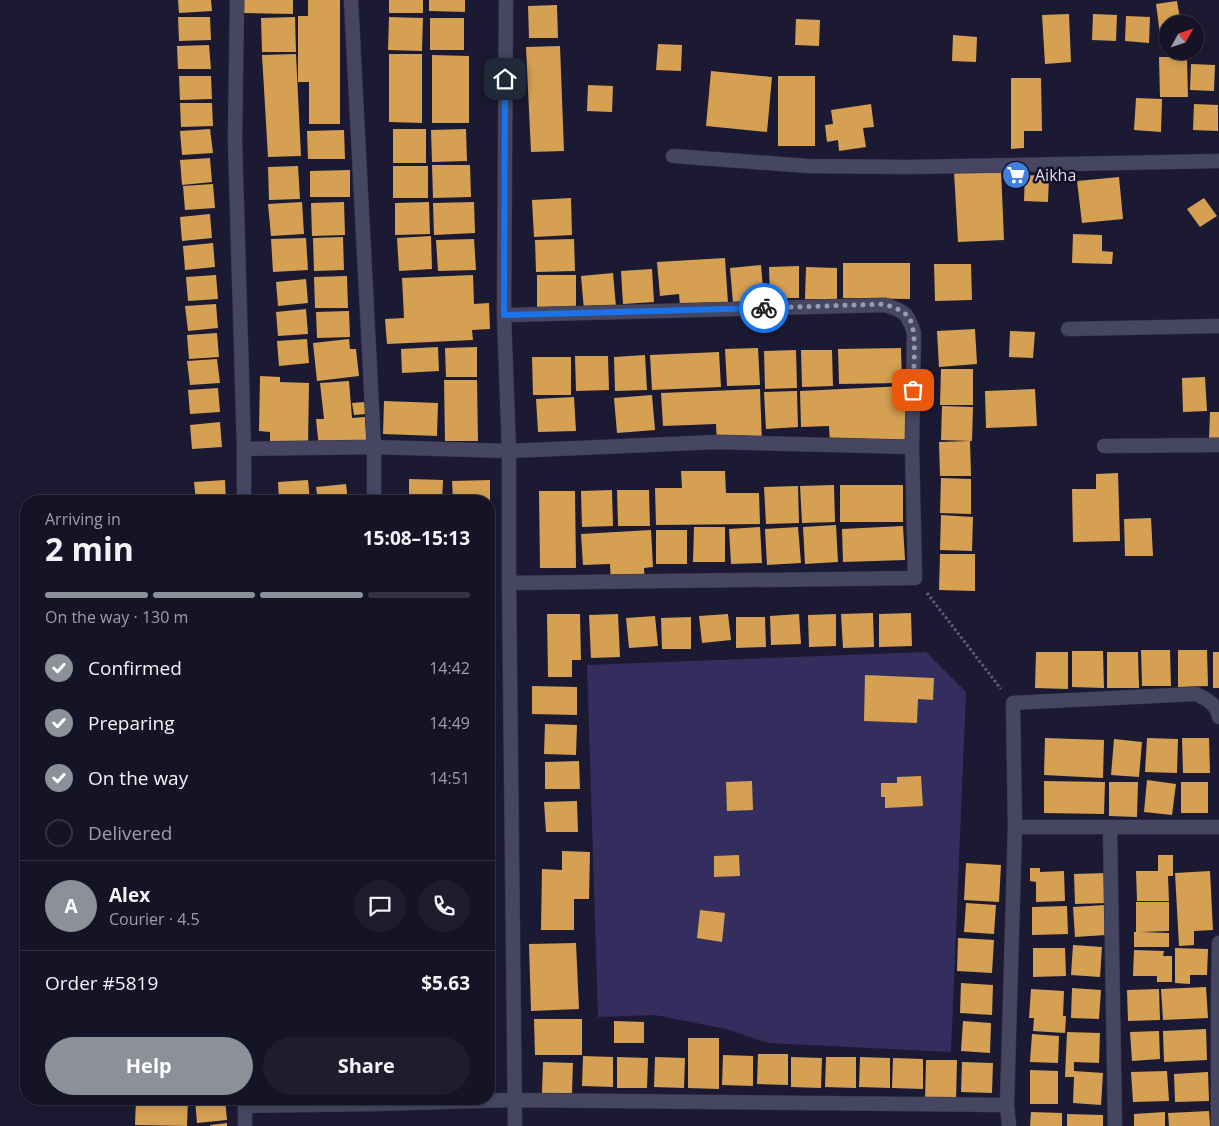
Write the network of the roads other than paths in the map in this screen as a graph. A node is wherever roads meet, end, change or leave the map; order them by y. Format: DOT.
graph roads {
  1 [pos="237,0"];
  2 [pos="351,0"];
  3 [pos="506,0"];
  4 [pos="673,156"];
  5 [pos="1219,161"];
  6 [pos="504,315"];
  7 [pos="1219,326"];
  8 [pos="1068,328"];
  9 [pos="912,446"];
  10 [pos="1104,446"];
  11 [pos="1219,446"];
  12 [pos="374,447"];
  13 [pos="244,449"];
  14 [pos="509,451"];
  15 [pos="244,495"];
  16 [pos="374,495"];
  17 [pos="509,583"];
  18 [pos="1219,717"];
  19 [pos="1015,827"];
  20 [pos="1110,827"];
  21 [pos="1219,827"];
  22 [pos="1219,943"];
  23 [pos="495,1100"];
  24 [pos="514,1100"];
  25 [pos="245,1105"];
  26 [pos="1007,1105"];
  27 [pos="245,1126"];
  28 [pos="515,1126"];
  29 [pos="1009,1126"];
  30 [pos="1115,1126"];
  31 [pos="1218,1126"];
  1 -- 13 [label="street"];
  2 -- 12 [label="street"];
  3 -- 6 [label="street"];
  4 -- 5 [label="street"];
  6 -- 9 [label="street"];
  6 -- 14 [label="street"];
  7 -- 8 [label="street"];
  9 -- 14 [label="street"];
  9 -- 17 [label="street"];
  10 -- 11 [label="street"];
  12 -- 13 [label="street"];
  12 -- 14 [label="street"];
  12 -- 16 [label="street"];
  13 -- 15 [label="street"];
  14 -- 17 [label="street"];
  17 -- 24 [label="street"];
  18 -- 19 [label="street"];
  19 -- 20 [label="street"];
  19 -- 26 [label="street"];
  20 -- 21 [label="street"];
  20 -- 30 [label="street"];
  22 -- 31 [label="street"];
  23 -- 24 [label="street"];
  24 -- 26 [label="street"];
  24 -- 28 [label="street"];
  25 -- 27 [label="street"];
  26 -- 29 [label="street"];
}
